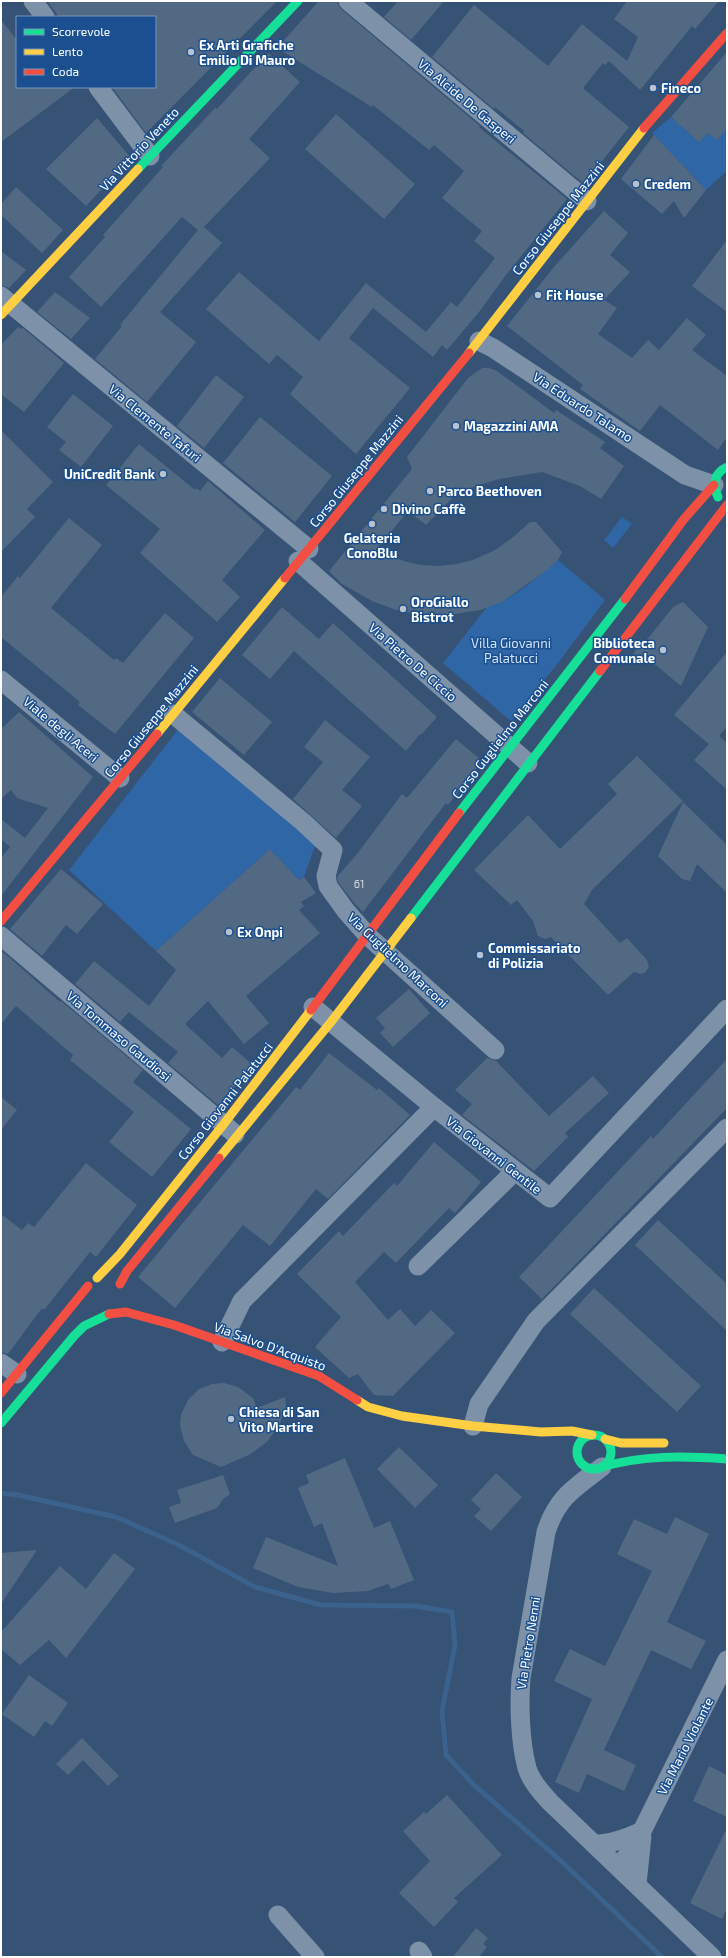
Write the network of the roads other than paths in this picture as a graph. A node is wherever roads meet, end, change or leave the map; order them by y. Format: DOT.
graph roads {
  1 [pos="33,1"];
  2 [pos="298,1"];
  3 [pos="348,1"];
  4 [pos="44,16"];
  5 [pos="727,33"];
  6 [pos="99,88"];
  7 [pos="150,156"];
  8 [pos="587,201"];
  9 [pos="4,305"];
  10 [pos="479,341"];
  11 [pos="726,466"];
  12 [pos="685,474"];
  13 [pos="714,484"];
  14 [pos="701,499"];
  15 [pos="727,504"];
  16 [pos="304,555"];
  17 [pos="657,555"];
  18 [pos="677,569"];
  19 [pos="1,680"];
  20 [pos="173,714"];
  21 [pos="508,747"];
  22 [pos="528,763"];
  23 [pos="120,778"];
  24 [pos="1,921"];
  25 [pos="1,936"];
  26 [pos="368,936"];
  27 [pos="386,950"];
  28 [pos="313,1007"];
  29 [pos="727,1009"];
  30 [pos="331,1022"];
  31 [pos="495,1050"];
  32 [pos="434,1107"];
  33 [pos="727,1128"];
  34 [pos="230,1131"];
  35 [pos="515,1171"];
  36 [pos="418,1266"];
  37 [pos="97,1278"];
  38 [pos="114,1280"];
  39 [pos="88,1286"];
  40 [pos="149,1309"];
  41 [pos="105,1314"];
  42 [pos="174,1325"];
  43 [pos="222,1342"];
  44 [pos="1,1363"];
  45 [pos="24,1380"];
  46 [pos="1,1393"];
  47 [pos="1,1423"];
  48 [pos="473,1426"];
  49 [pos="541,1432"];
  50 [pos="592,1435"];
  51 [pos="605,1439"];
  52 [pos="674,1443"];
  53 [pos="577,1451"];
  54 [pos="727,1459"];
  55 [pos="602,1467"];
  56 [pos="727,1660"];
  57 [pos="642,1830"];
  58 [pos="595,1844"];
  59 [pos="620,1867"];
  60 [pos="637,1884"];
  61 [pos="278,1915"];
  62 [pos="316,1957"];
  63 [pos="712,1957"];
  1 -- 4 [label="street"];
  2 -- 7 [label="street, Via Vittorio Veneto"];
  3 -- 8 [label="street, Via Alcide De Gasperi"];
  5 -- 8 [label="street, Corso Giuseppe Mazzini"];
  6 -- 7 [label="street"];
  7 -- 9 [label="street, Via Vittorio Veneto"];
  8 -- 10 [label="street, Corso Giuseppe Mazzini"];
  9 -- 16 [label="street, Via Clemente Tafuri"];
  10 -- 12 [label="street, Via Eduardo Talamo"];
  10 -- 16 [label="street, Corso Giuseppe Mazzini"];
  11 -- 13 [label="street, Corso Guglielmo Marconi"];
  12 -- 13 [label="street, Via Eduardo Talamo"];
  12 -- 14 [label="street, Via Eduardo Talamo"];
  13 -- 14 [label="street, Corso Guglielmo Marconi"];
  13 -- 15 [label="street"];
  14 -- 17 [label="street, Corso Guglielmo Marconi"];
  15 -- 18 [label="street"];
  16 -- 20 [label="street, Corso Giuseppe Mazzini"];
  16 -- 21 [label="street, Via Pietro De Ciccio"];
  17 -- 18 [label="street"];
  17 -- 21 [label="street, Corso Guglielmo Marconi"];
  18 -- 22 [label="street"];
  19 -- 23 [label="street, Viale degli Aceri"];
  20 -- 23 [label="street, Corso Giuseppe Mazzini"];
  20 -- 26 [label="street, Via Guglielmo Marconi"];
  21 -- 22 [label="street, Via Pietro De Ciccio"];
  21 -- 26 [label="street, Corso Guglielmo Marconi"];
  22 -- 27 [label="street"];
  23 -- 24 [label="street, Corso Giuseppe Mazzini"];
  25 -- 34 [label="street, Via Tommaso Gaudiosi"];
  26 -- 27 [label="street, Via Guglielmo Marconi"];
  26 -- 28 [label="street, Corso Giovanni Palatucci"];
  27 -- 30 [label="street, Corso Giovanni Palatucci"];
  27 -- 31 [label="street, Via Guglielmo Marconi"];
  28 -- 30 [label="street, Via Giovanni Gentile"];
  28 -- 34 [label="street, Corso Giovanni Palatucci"];
  29 -- 35 [label="street, Via Giovanni Gentile"];
  30 -- 32 [label="street, Via Giovanni Gentile"];
  30 -- 34 [label="street, Corso Giovanni Palatucci"];
  32 -- 35 [label="street, Via Giovanni Gentile"];
  32 -- 43 [label="street"];
  33 -- 48 [label="street"];
  34 -- 37 [label="street, Corso Giovanni Palatucci"];
  34 -- 38 [label="street, Corso Giovanni Palatucci"];
  35 -- 36 [label="street"];
  37 -- 38 [label="street"];
  37 -- 39 [label="street, Corso Giovanni Palatucci"];
  38 -- 41 [label="street, Corso Giovanni Palatucci"];
  39 -- 41 [label="street"];
  39 -- 45 [label="street, Corso Giovanni Palatucci"];
  40 -- 42 [label="street, Via Salvo D'Acquisto"];
  41 -- 42 [label="street, Via Salvo D'Acquisto"];
  41 -- 45 [label="street, Corso Giovanni Palatucci"];
  42 -- 43 [label="street, Via Salvo D'Acquisto"];
  43 -- 48 [label="street, Via Salvo D'Acquisto"];
  44 -- 45 [label="street"];
  45 -- 46 [label="street, Corso Giovanni Palatucci"];
  45 -- 47 [label="street, Corso Giovanni Palatucci"];
  48 -- 49 [label="street, Via Salvo D'Acquisto"];
  49 -- 50 [label="street, Via Salvo D'Acquisto"];
  49 -- 53 [label="street"];
  50 -- 51 [label="street"];
  50 -- 53 [label="street"];
  51 -- 52 [label="street"];
  51 -- 55 [label="street"];
  53 -- 55 [label="street"];
  54 -- 55 [label="street"];
  55 -- 58 [label="street, Via Pietro Nenni"];
  56 -- 57 [label="street, Via Mario Violante"];
  57 -- 58 [label="street"];
  57 -- 59 [label="street, Via Mario Violante"];
  57 -- 60 [label="street, Via Mario Violante"];
  58 -- 59 [label="street, Via Pietro Nenni"];
  59 -- 60 [label="street, Via Pietro Nenni"];
  60 -- 63 [label="street, Via Pietro Nenni"];
  61 -- 62 [label="street"];
}
